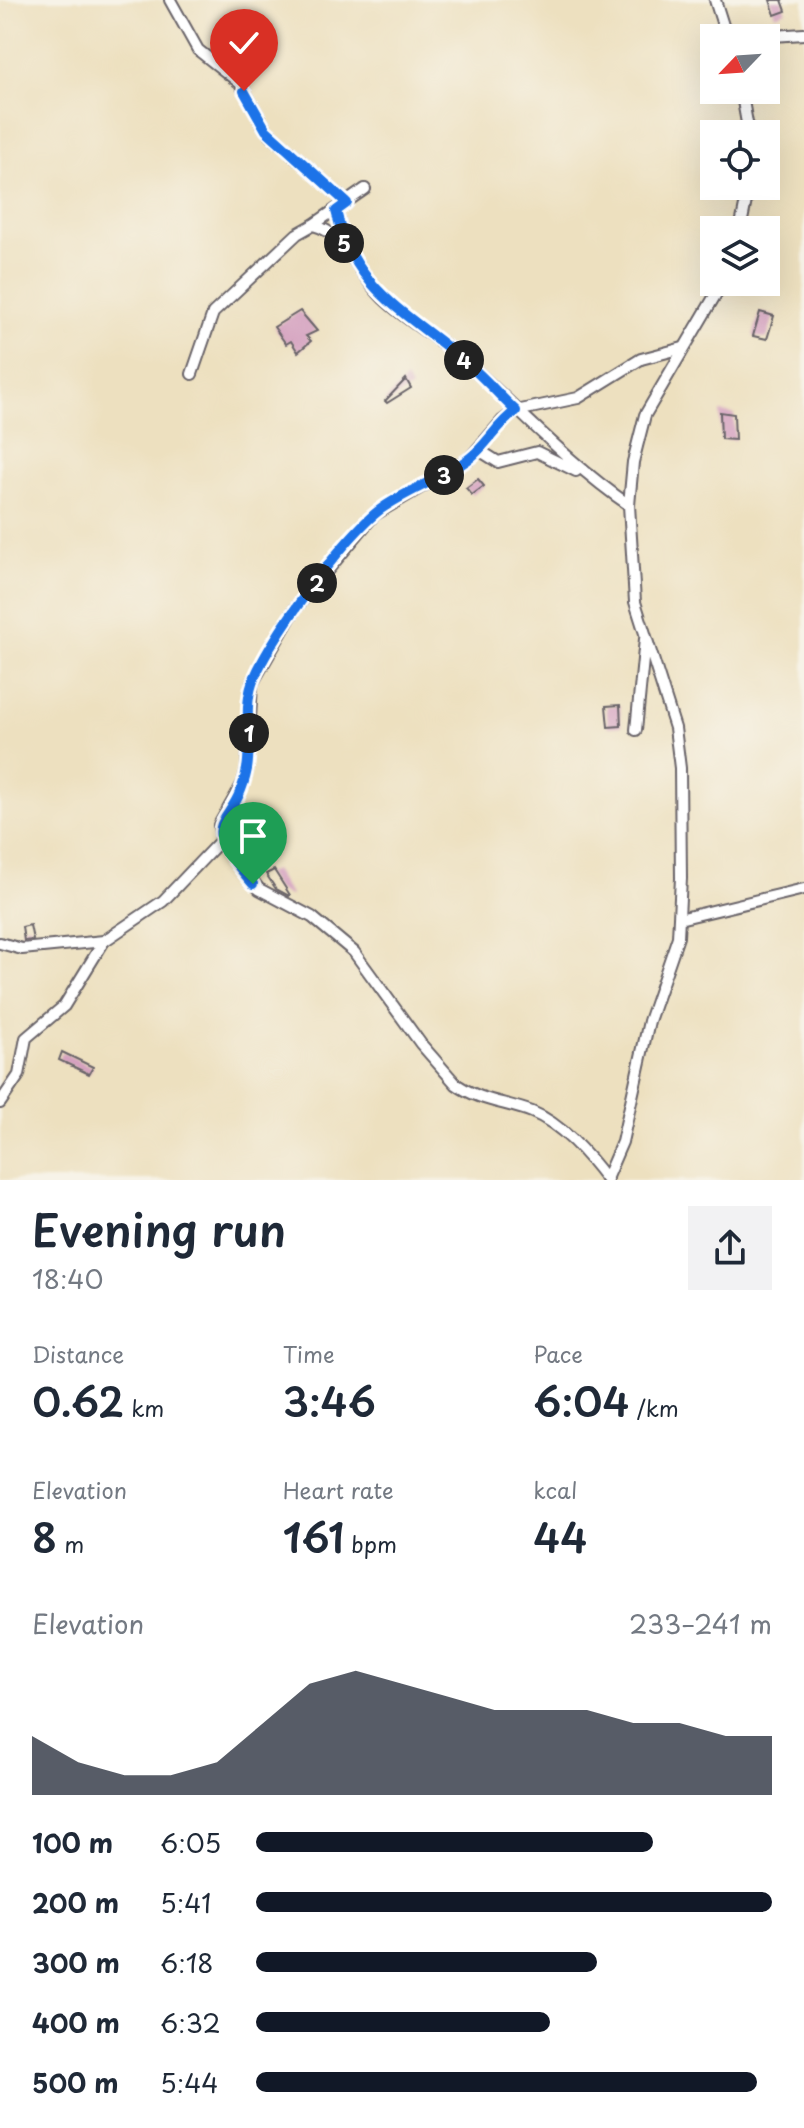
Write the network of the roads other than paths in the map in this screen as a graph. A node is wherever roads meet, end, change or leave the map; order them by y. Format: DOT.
graph roads {
  1 [pos="170,0"];
  2 [pos="715,0"];
  3 [pos="723,24"];
  4 [pos="804,34"];
  5 [pos="780,36"];
  6 [pos="365,189"];
  7 [pos="347,203"];
  8 [pos="336,211"];
  9 [pos="313,225"];
  10 [pos="349,252"];
  11 [pos="715,296"];
  12 [pos="683,348"];
  13 [pos="192,374"];
  14 [pos="516,411"];
  15 [pos="479,450"];
  16 [pos="592,480"];
  17 [pos="629,505"];
  18 [pos="645,633"];
  19 [pos="636,730"];
  20 [pos="221,840"];
  21 [pos="804,889"];
  22 [pos="679,919"];
  23 [pos="104,941"];
  24 [pos="0,943"];
  25 [pos="0,1103"];
  26 [pos="606,1179"];
  1 -- 7 [label="street"];
  2 -- 3 [label="street"];
  4 -- 5 [label="street"];
  6 -- 7 [label="street"];
  7 -- 8 [label="street"];
  8 -- 9 [label="street"];
  8 -- 10 [label="street"];
  9 -- 10 [label="street"];
  9 -- 13 [label="street"];
  10 -- 14 [label="street"];
  11 -- 12 [label="street"];
  12 -- 14 [label="street"];
  12 -- 17 [label="street"];
  14 -- 15 [label="street"];
  14 -- 16 [label="street"];
  15 -- 16 [label="street"];
  15 -- 20 [label="street"];
  16 -- 17 [label="street"];
  17 -- 18 [label="street"];
  18 -- 19 [label="street"];
  18 -- 22 [label="street"];
  20 -- 23 [label="street"];
  20 -- 26 [label="street"];
  21 -- 22 [label="street"];
  22 -- 26 [label="street"];
  23 -- 24 [label="street"];
  23 -- 25 [label="street"];
}
